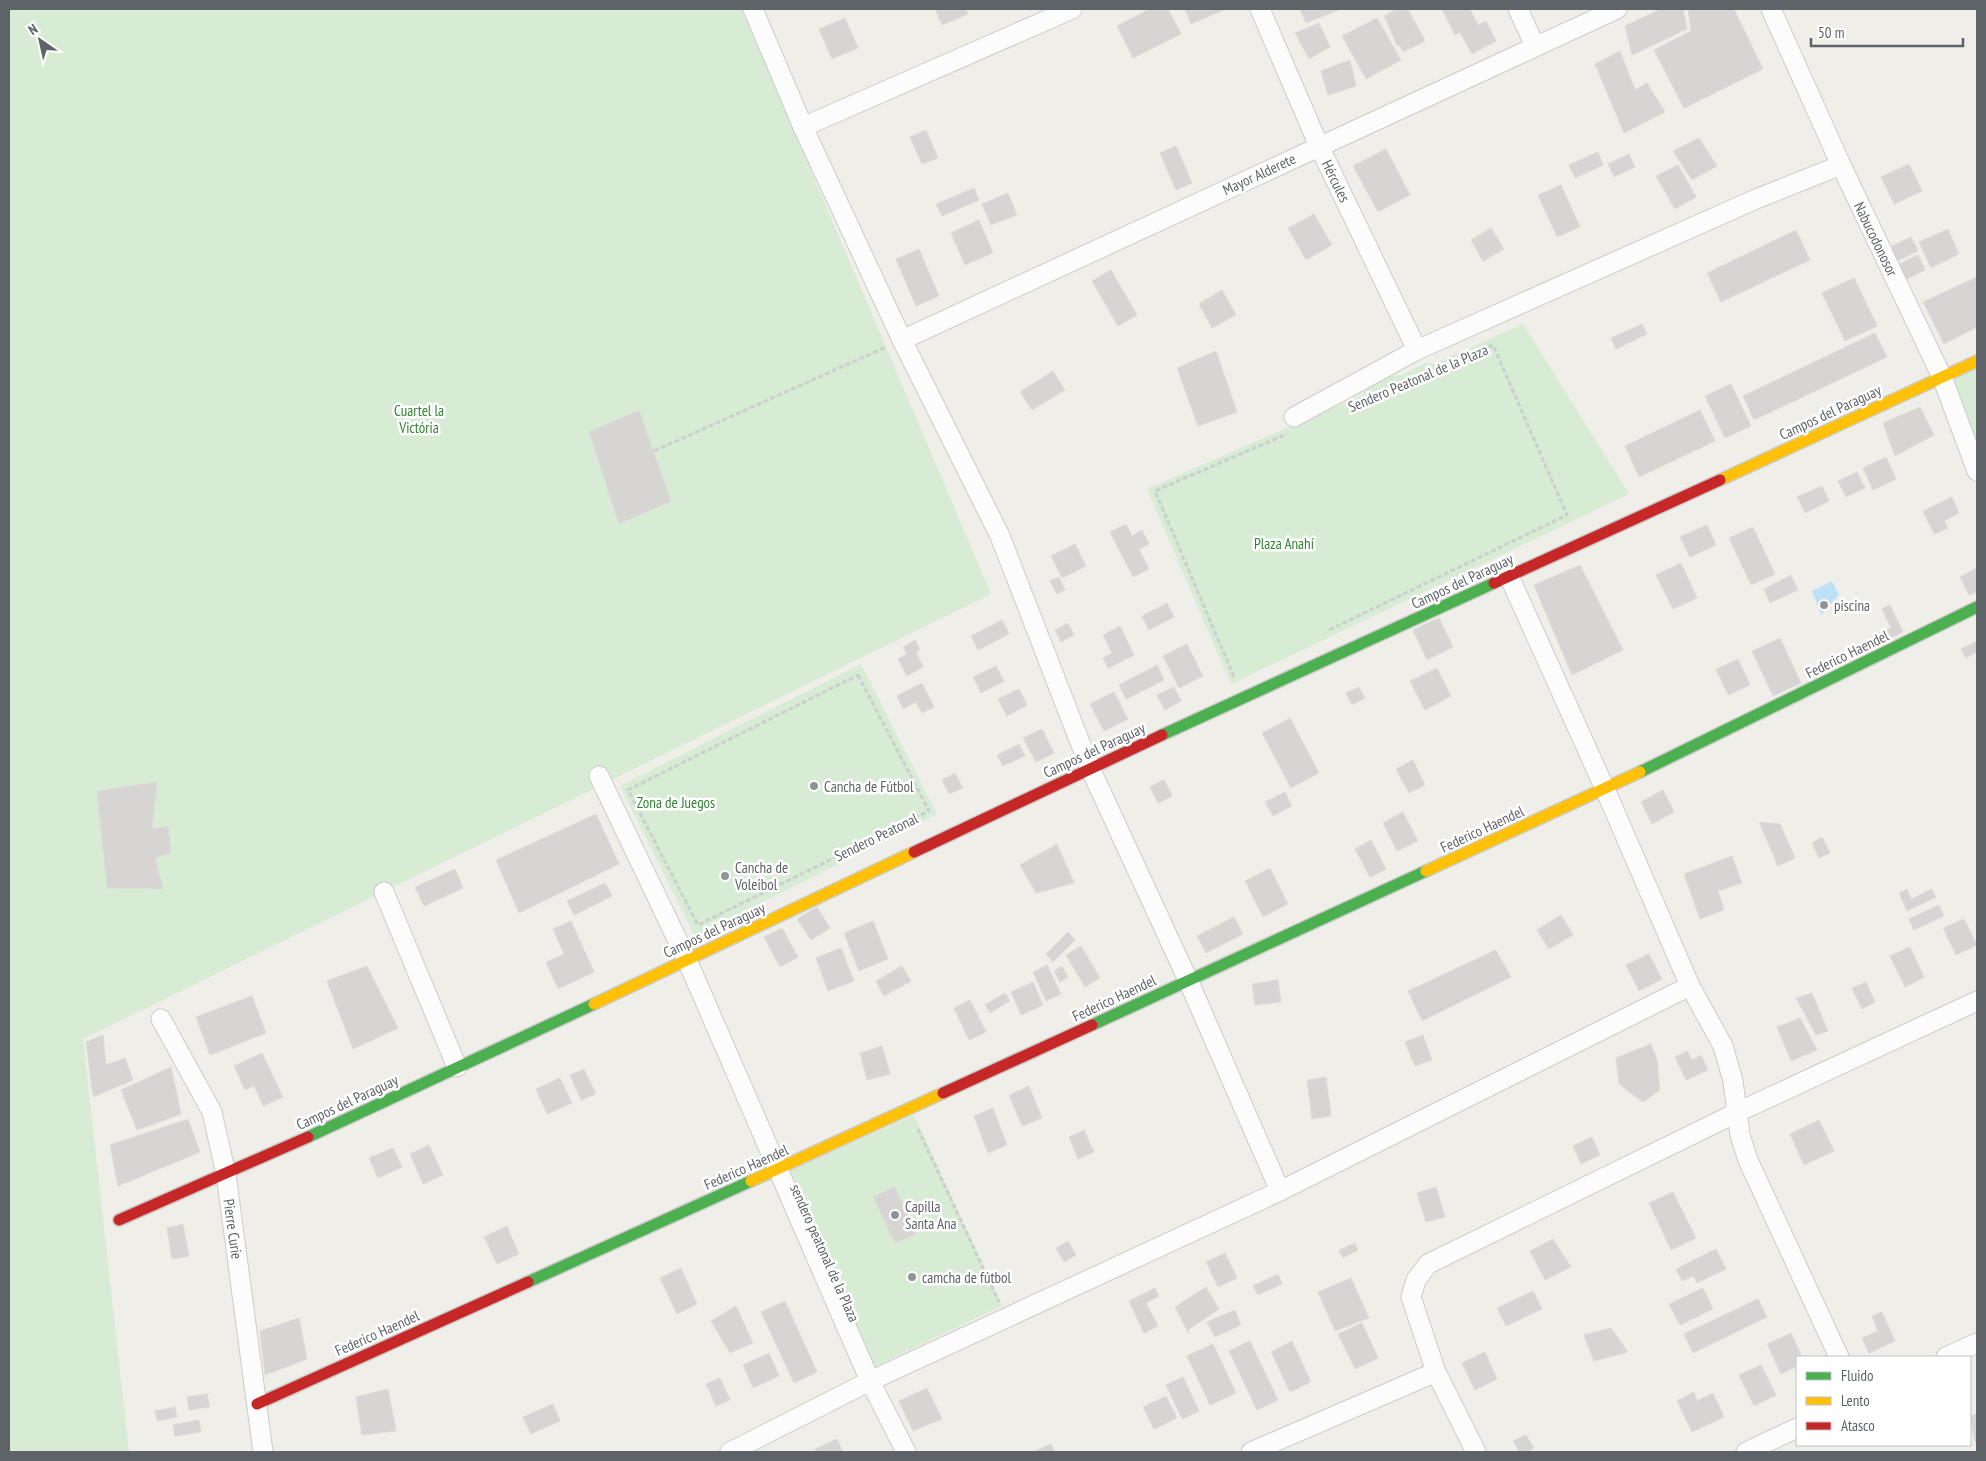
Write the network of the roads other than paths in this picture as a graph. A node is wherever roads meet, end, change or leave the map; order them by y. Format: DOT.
graph roads {
  1 [pos="753,9"];
  2 [pos="1072,9"];
  3 [pos="1260,9"];
  4 [pos="1518,9"];
  5 [pos="1618,9"];
  6 [pos="1771,9"];
  7 [pos="1535,46"];
  8 [pos="804,128"];
  9 [pos="1319,146"];
  10 [pos="1841,165"];
  11 [pos="902,340"];
  12 [pos="1417,350"];
  13 [pos="1977,361"];
  14 [pos="1942,377"];
  15 [pos="1293,424"];
  16 [pos="1977,471"];
  17 [pos="1509,576"];
  18 [pos="1977,607"];
  19 [pos="1090,768"];
  20 [pos="599,776"];
  21 [pos="1605,789"];
  22 [pos="384,892"];
  23 [pos="687,960"];
  24 [pos="1188,980"];
  25 [pos="1690,986"];
  26 [pos="1977,1001"];
  27 [pos="161,1019"];
  28 [pos="457,1067"];
  29 [pos="1738,1112"];
  30 [pos="778,1169"];
  31 [pos="226,1174"];
  32 [pos="1280,1191"];
  33 [pos="119,1220"];
  34 [pos="1977,1343"];
  35 [pos="1839,1356"];
  36 [pos="1948,1356"];
  37 [pos="1436,1372"];
  38 [pos="870,1381"];
  39 [pos="257,1404"];
  40 [pos="1796,1428"];
  41 [pos="263,1452"];
  42 [pos="730,1452"];
  43 [pos="906,1452"];
  44 [pos="1251,1452"];
  45 [pos="1476,1452"];
  46 [pos="1746,1452"];
  1 -- 8 [label="street"];
  2 -- 8 [label="street"];
  3 -- 9 [label="street, Hércules"];
  4 -- 7 [label="street"];
  5 -- 7 [label="street, Mayor Alderete"];
  6 -- 10 [label="street, Nabucodonosor"];
  7 -- 9 [label="street, Mayor Alderete"];
  8 -- 11 [label="street"];
  9 -- 11 [label="street, Mayor Alderete"];
  9 -- 12 [label="street, Hércules"];
  10 -- 12 [label="street"];
  10 -- 14 [label="street, Nabucodonosor"];
  11 -- 19 [label="street"];
  12 -- 15 [label="street"];
  13 -- 14 [label="street, Campos del Paraguay"];
  14 -- 16 [label="street, Nabucodonosor"];
  14 -- 17 [label="street, Campos del Paraguay"];
  17 -- 19 [label="street, Campos del Paraguay"];
  17 -- 21 [label="street"];
  18 -- 21 [label="street, Federico Haendel"];
  19 -- 23 [label="street, Campos del Paraguay"];
  19 -- 24 [label="street"];
  20 -- 23 [label="street"];
  21 -- 24 [label="street, Federico Haendel"];
  21 -- 25 [label="street"];
  22 -- 28 [label="street"];
  23 -- 28 [label="street, Campos del Paraguay"];
  23 -- 30 [label="street"];
  24 -- 30 [label="street, Federico Haendel"];
  24 -- 32 [label="street"];
  25 -- 29 [label="street"];
  25 -- 32 [label="street"];
  26 -- 29 [label="street"];
  27 -- 31 [label="street, Pierre Curie"];
  28 -- 31 [label="street, Campos del Paraguay"];
  29 -- 35 [label="street"];
  29 -- 37 [label="street"];
  30 -- 38 [label="street"];
  30 -- 39 [label="street, Federico Haendel"];
  31 -- 33 [label="street, Campos del Paraguay"];
  31 -- 39 [label="street, Pierre Curie"];
  32 -- 38 [label="street"];
  34 -- 36 [label="street"];
  37 -- 44 [label="street"];
  37 -- 45 [label="street"];
  38 -- 42 [label="street"];
  38 -- 43 [label="street"];
  39 -- 41 [label="street, Pierre Curie"];
  40 -- 46 [label="street"];
}
